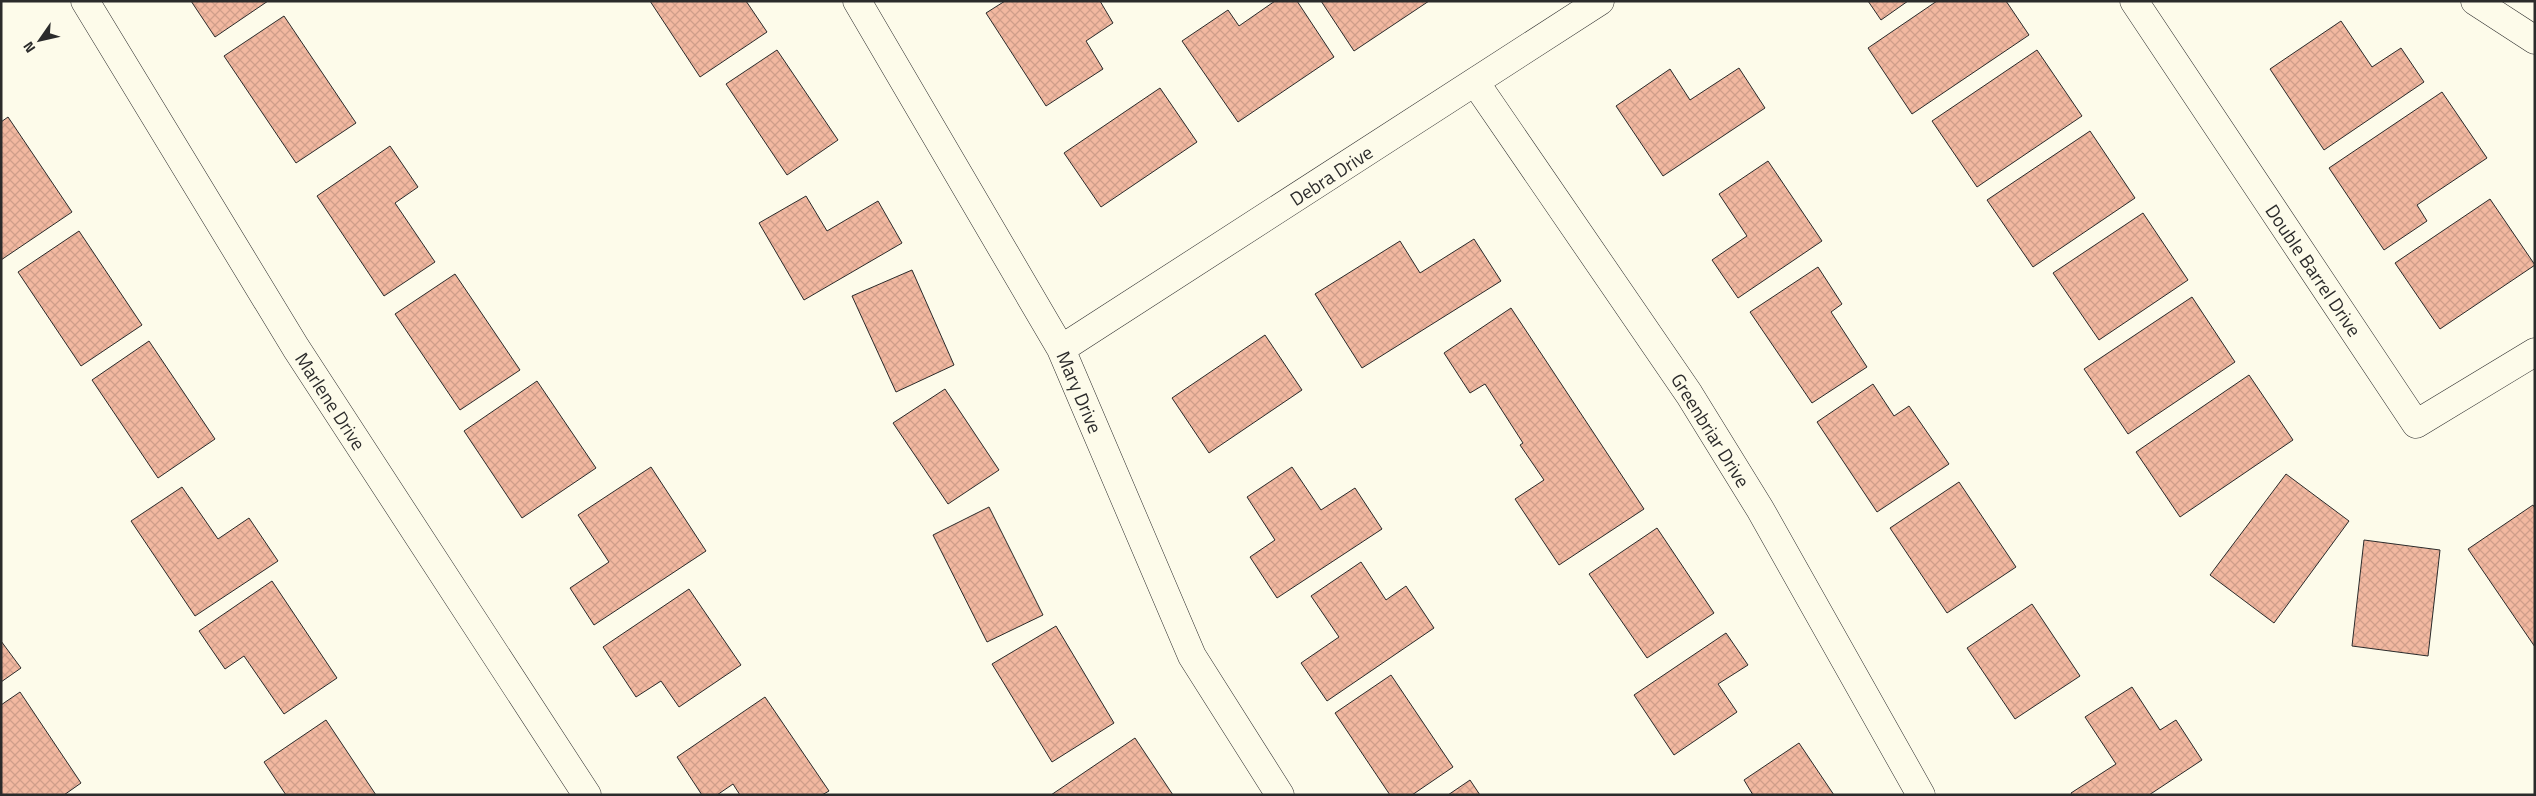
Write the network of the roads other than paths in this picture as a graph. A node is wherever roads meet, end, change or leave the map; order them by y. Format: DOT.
graph roads {
  1 [pos="85,1"];
  2 [pos="857,1"];
  3 [pos="1600,1"];
  4 [pos="2475,1"];
  5 [pos="2138,2"];
  6 [pos="2535,40"];
  7 [pos="1475,82"];
  8 [pos="1062,349"];
  9 [pos="2535,352"];
  10 [pos="587,795"];
  11 [pos="1280,795"];
  12 [pos="1921,795"];
  1 -- 10 [label="street, Marlene Drive"];
  2 -- 8 [label="street, Mary Drive"];
  3 -- 7 [label="street, Debra Drive"];
  4 -- 6 [label="street"];
  5 -- 9 [label="street, Double Barrel Drive"];
  7 -- 8 [label="street, Debra Drive"];
  7 -- 12 [label="street, Greenbriar Drive"];
  8 -- 11 [label="street, Mary Drive"];
}
